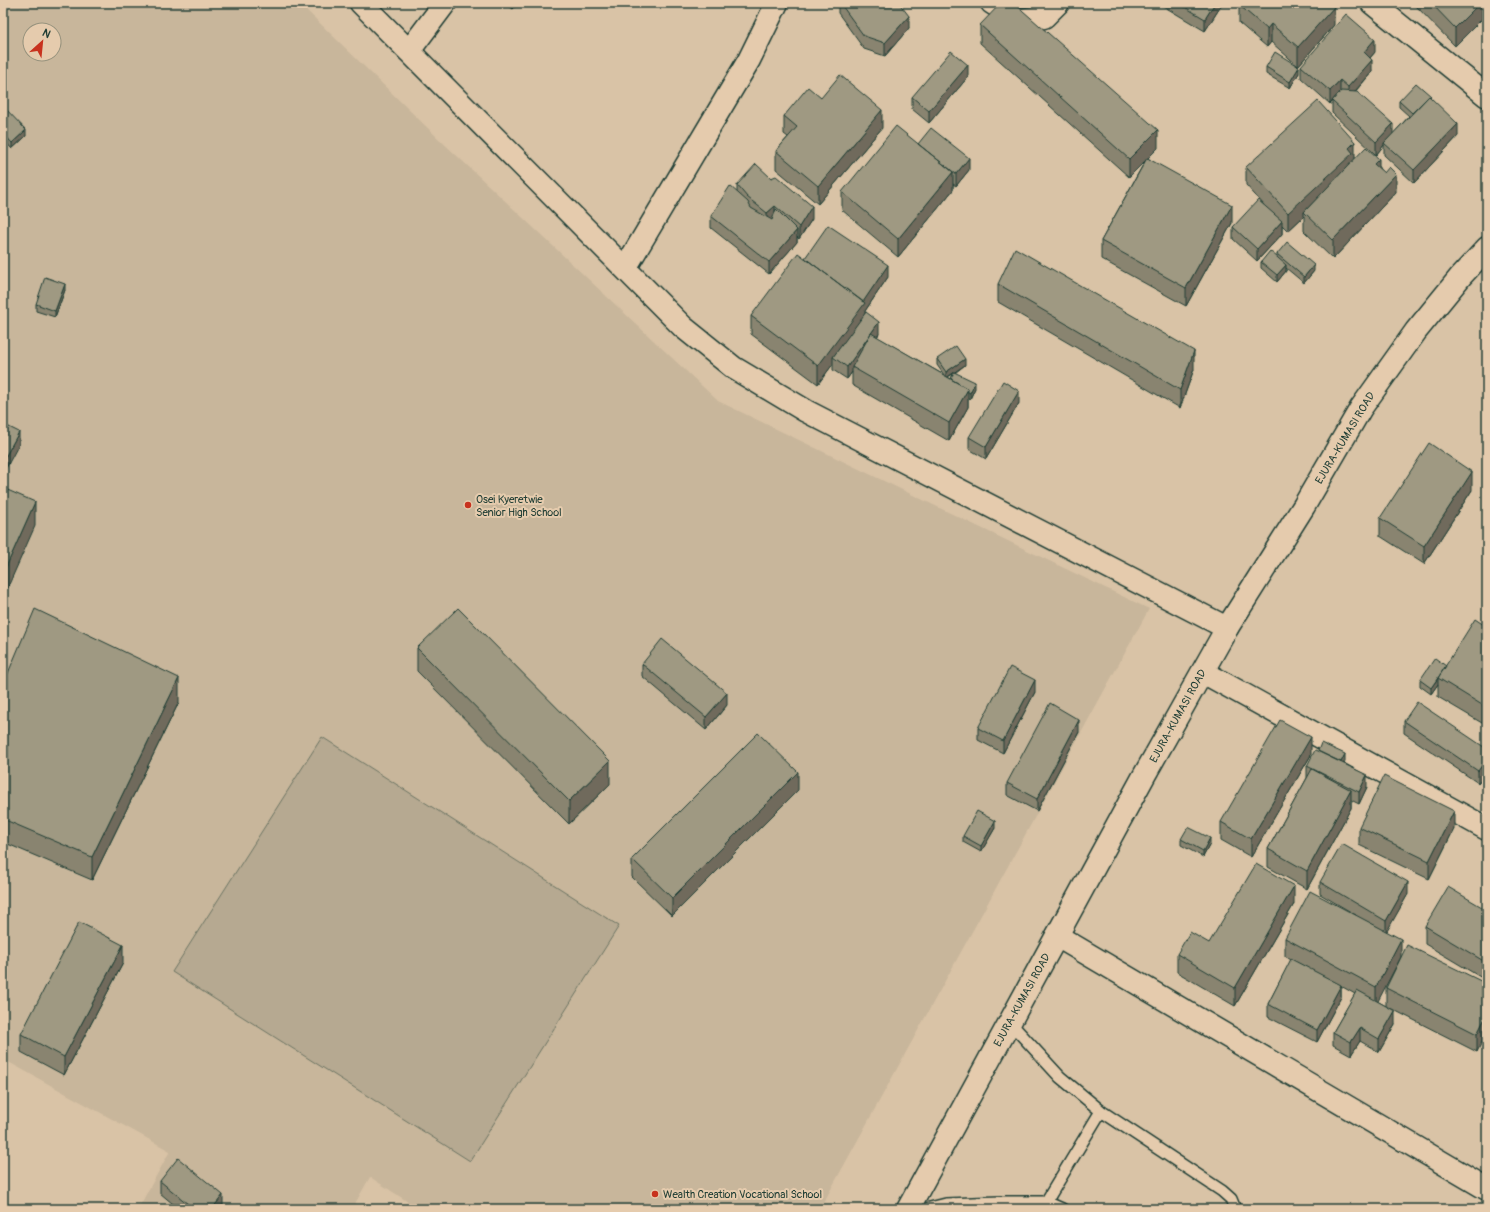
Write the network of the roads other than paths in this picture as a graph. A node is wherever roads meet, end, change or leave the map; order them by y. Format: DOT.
graph roads {
  1 [pos="361,3"];
  2 [pos="445,3"];
  3 [pos="777,3"];
  4 [pos="992,3"];
  5 [pos="1058,3"];
  6 [pos="1372,3"];
  7 [pos="409,51"];
  8 [pos="1487,96"];
  9 [pos="1487,248"];
  10 [pos="626,267"];
  11 [pos="1227,628"];
  12 [pos="1203,672"];
  13 [pos="1487,829"];
  14 [pos="1057,936"];
  15 [pos="1009,1025"];
  16 [pos="1101,1111"];
  17 [pos="1487,1189"];
  18 [pos="1046,1202"];
  19 [pos="908,1209"];
  20 [pos="926,1209"];
  21 [pos="1062,1209"];
  22 [pos="1235,1209"];
  1 -- 7 [label="street"];
  2 -- 7 [label="street"];
  3 -- 10 [label="street"];
  4 -- 5 [label="street"];
  6 -- 8 [label="street"];
  7 -- 10 [label="street"];
  9 -- 11 [label="street, EJURA-KUMASI ROAD"];
  10 -- 11 [label="street"];
  11 -- 12 [label="street, EJURA-KUMASI ROAD"];
  12 -- 13 [label="street"];
  12 -- 14 [label="street, EJURA-KUMASI ROAD"];
  14 -- 15 [label="street, EJURA-KUMASI ROAD"];
  14 -- 17 [label="street"];
  15 -- 16 [label="lane"];
  15 -- 19 [label="street, EJURA-KUMASI ROAD"];
  16 -- 18 [label="lane"];
  16 -- 22 [label="lane"];
  18 -- 20 [label="lane"];
  18 -- 21 [label="lane"];
}
